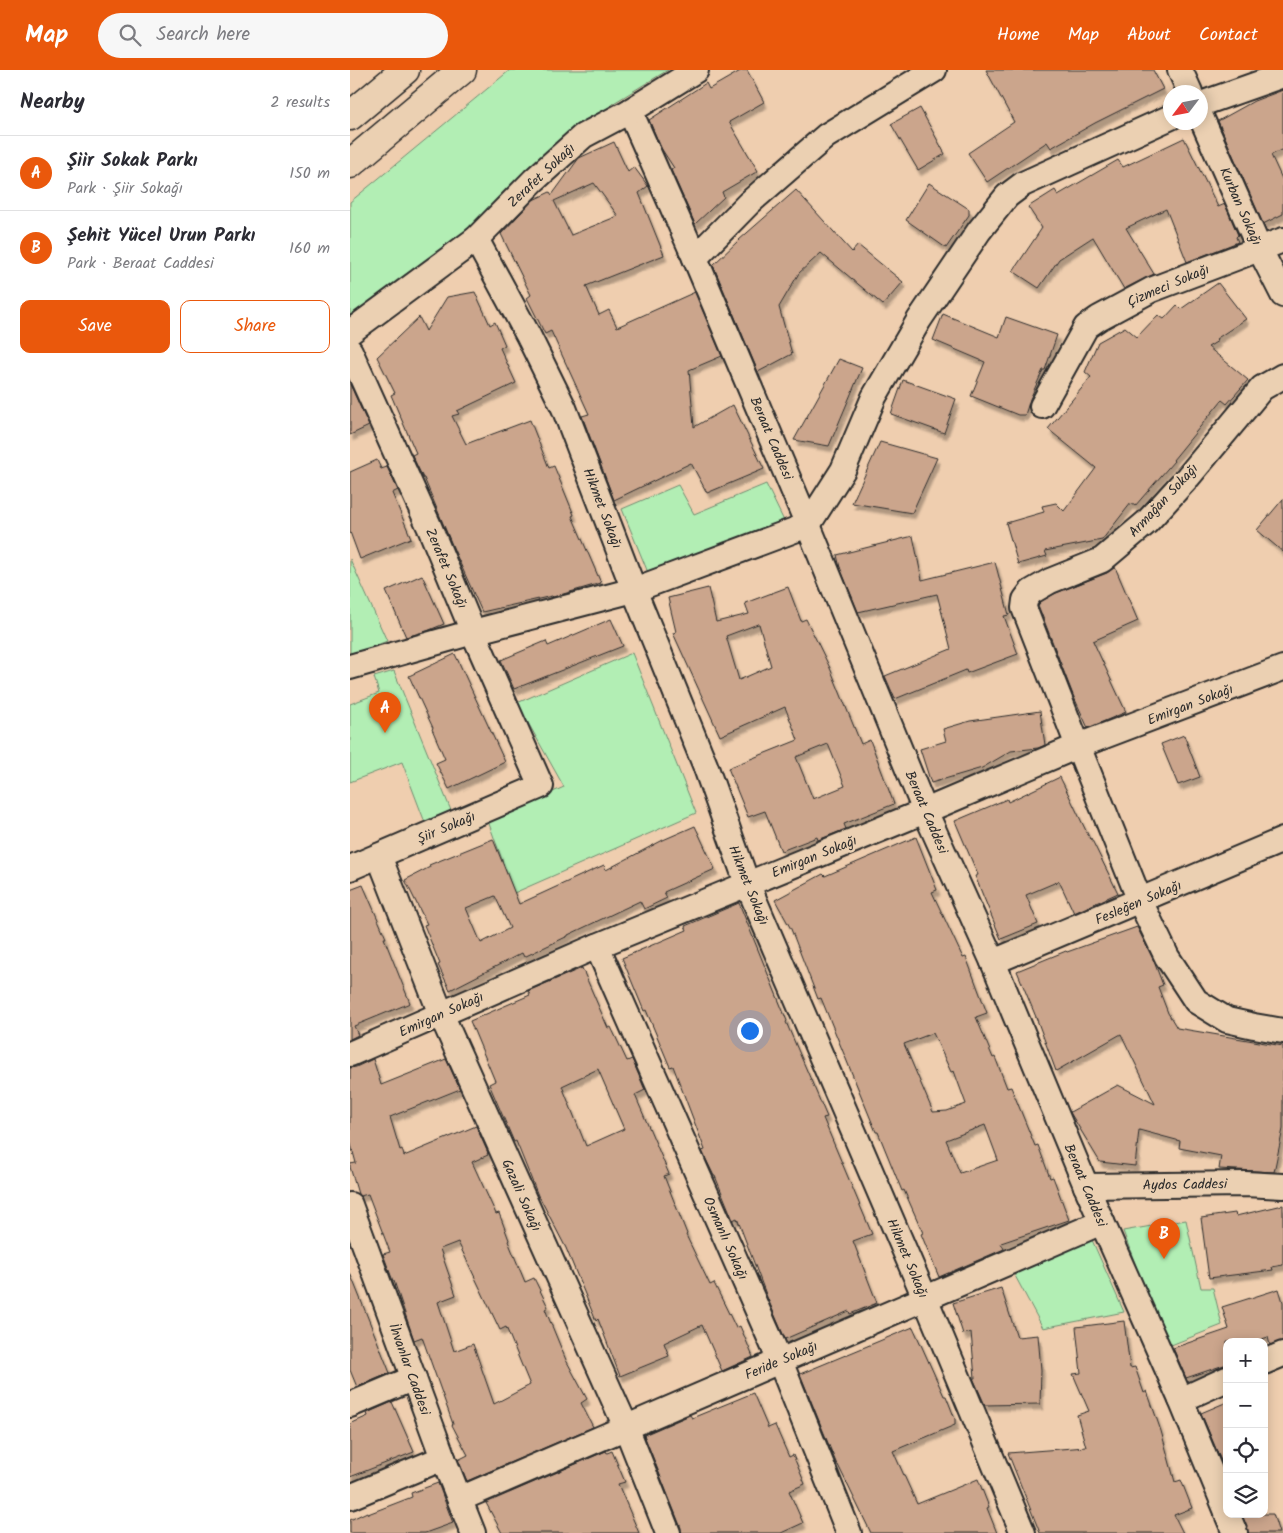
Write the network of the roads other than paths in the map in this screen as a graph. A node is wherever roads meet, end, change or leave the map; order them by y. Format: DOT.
graph roads {
  1 [pos="405,70"];
  2 [pos="462,70"];
  3 [pos="696,70"];
  4 [pos="934,70"];
  5 [pos="1180,70"];
  6 [pos="1283,74"];
  7 [pos="1187,85"];
  8 [pos="1208,101"];
  9 [pos="630,111"];
  10 [pos="350,116"];
  11 [pos="1163,120"];
  12 [pos="1206,130"];
  13 [pos="350,164"];
  14 [pos="476,239"];
  15 [pos="1283,240"];
  16 [pos="1260,248"];
  17 [pos="695,258"];
  18 [pos="1283,295"];
  19 [pos="350,332"];
  20 [pos="350,350"];
  21 [pos="1283,376"];
  22 [pos="1042,406"];
  23 [pos="808,525"];
  24 [pos="634,590"];
  25 [pos="473,632"];
  26 [pos="350,667"];
  27 [pos="1283,668"];
  28 [pos="1078,746"];
  29 [pos="541,786"];
  30 [pos="925,811"];
  31 [pos="1283,840"];
  32 [pos="379,856"];
  33 [pos="350,868"];
  34 [pos="747,884"];
  35 [pos="1140,901"];
  36 [pos="597,946"];
  37 [pos="993,962"];
  38 [pos="441,1014"];
  39 [pos="1283,1031"];
  40 [pos="350,1054"];
  41 [pos="1086,1186"];
  42 [pos="1283,1186"];
  43 [pos="350,1205"];
  44 [pos="1102,1222"];
  45 [pos="354,1231"];
  46 [pos="925,1298"];
  47 [pos="1283,1354"];
  48 [pos="1268,1360"];
  49 [pos="780,1361"];
  50 [pos="414,1378"];
  51 [pos="1223,1381"];
  52 [pos="1181,1400"];
  53 [pos="350,1405"];
  54 [pos="626,1427"];
  55 [pos="443,1458"];
  56 [pos="350,1497"];
  57 [pos="460,1499"];
  58 [pos="1223,1503"];
  59 [pos="1229,1518"];
  60 [pos="474,1533"];
  61 [pos="668,1533"];
  62 [pos="849,1533"];
  63 [pos="1023,1533"];
  64 [pos="1235,1533"];
  1 -- 10 [label="highway"];
  2 -- 13 [label="highway"];
  3 -- 9 [label="street, Zerafet Sokağı"];
  4 -- 17 [label="street"];
  5 -- 7 [label="street"];
  6 -- 8 [label="street"];
  9 -- 14 [label="street, Zerafet Sokağı"];
  9 -- 17 [label="street, Beraat Caddesi"];
  11 -- 23 [label="street"];
  12 -- 16 [label="street, Kurban Sokağı"];
  14 -- 19 [label="street, Zerafet Sokağı"];
  14 -- 24 [label="street, Hikmet Sokağı"];
  15 -- 16 [label="street, Çizmeci Sokağı"];
  16 -- 18 [label="street, Kurban Sokağı"];
  16 -- 22 [label="street, Çizmeci Sokağı"];
  17 -- 23 [label="street, Beraat Caddesi"];
  20 -- 25 [label="street, Zerafet Sokağı"];
  21 -- 28 [label="street, Armağan Sokağı"];
  23 -- 24 [label="street"];
  23 -- 30 [label="street, Beraat Caddesi"];
  24 -- 25 [label="street"];
  24 -- 34 [label="street, Hikmet Sokağı"];
  25 -- 26 [label="street"];
  25 -- 29 [label="street, Zerafet Sokağı"];
  27 -- 28 [label="street, Emirgan Sokağı"];
  28 -- 30 [label="street, Emirgan Sokağı"];
  28 -- 35 [label="street"];
  29 -- 32 [label="street, Şiir Sokağı"];
  30 -- 34 [label="street, Emirgan Sokağı"];
  30 -- 37 [label="street, Beraat Caddesi"];
  31 -- 35 [label="street, Fesleğen Sokağı"];
  32 -- 33 [label="street, Şiir Sokağı"];
  32 -- 38 [label="street, Gazali Sokağı"];
  34 -- 36 [label="street, Emirgan Sokağı"];
  34 -- 46 [label="street, Hikmet Sokağı"];
  35 -- 37 [label="street, Fesleğen Sokağı"];
  35 -- 39 [label="street"];
  36 -- 38 [label="street, Emirgan Sokağı"];
  36 -- 49 [label="street, Osmanlı Sokağı"];
  37 -- 41 [label="street, Beraat Caddesi"];
  38 -- 40 [label="street, Emirgan Sokağı"];
  38 -- 54 [label="street, Gazali Sokağı"];
  41 -- 42 [label="street, Aydos Caddesi"];
  41 -- 44 [label="street, Beraat Caddesi"];
  43 -- 45 [label="street, İhvanlar Caddesi"];
  44 -- 46 [label="street, Feride Sokağı"];
  44 -- 52 [label="street, Beraat Caddesi"];
  45 -- 50 [label="street, İhvanlar Caddesi"];
  46 -- 49 [label="street, Feride Sokağı"];
  46 -- 63 [label="street, Hikmet Sokağı"];
  47 -- 48 [label="street"];
  49 -- 54 [label="street, Feride Sokağı"];
  49 -- 62 [label="street, Osmanlı Sokağı"];
  50 -- 53 [label="street"];
  50 -- 55 [label="street, İhvanlar Caddesi"];
  51 -- 52 [label="street"];
  52 -- 58 [label="street, Beraat Caddesi"];
  54 -- 57 [label="street, Feride Sokağı"];
  54 -- 61 [label="street, Gazali Sokağı"];
  55 -- 56 [label="street"];
  55 -- 57 [label="street, İhvanlar Caddesi"];
  57 -- 60 [label="street, İhvanlar Caddesi"];
  59 -- 64 [label="street, Beraat Caddesi"];
}
